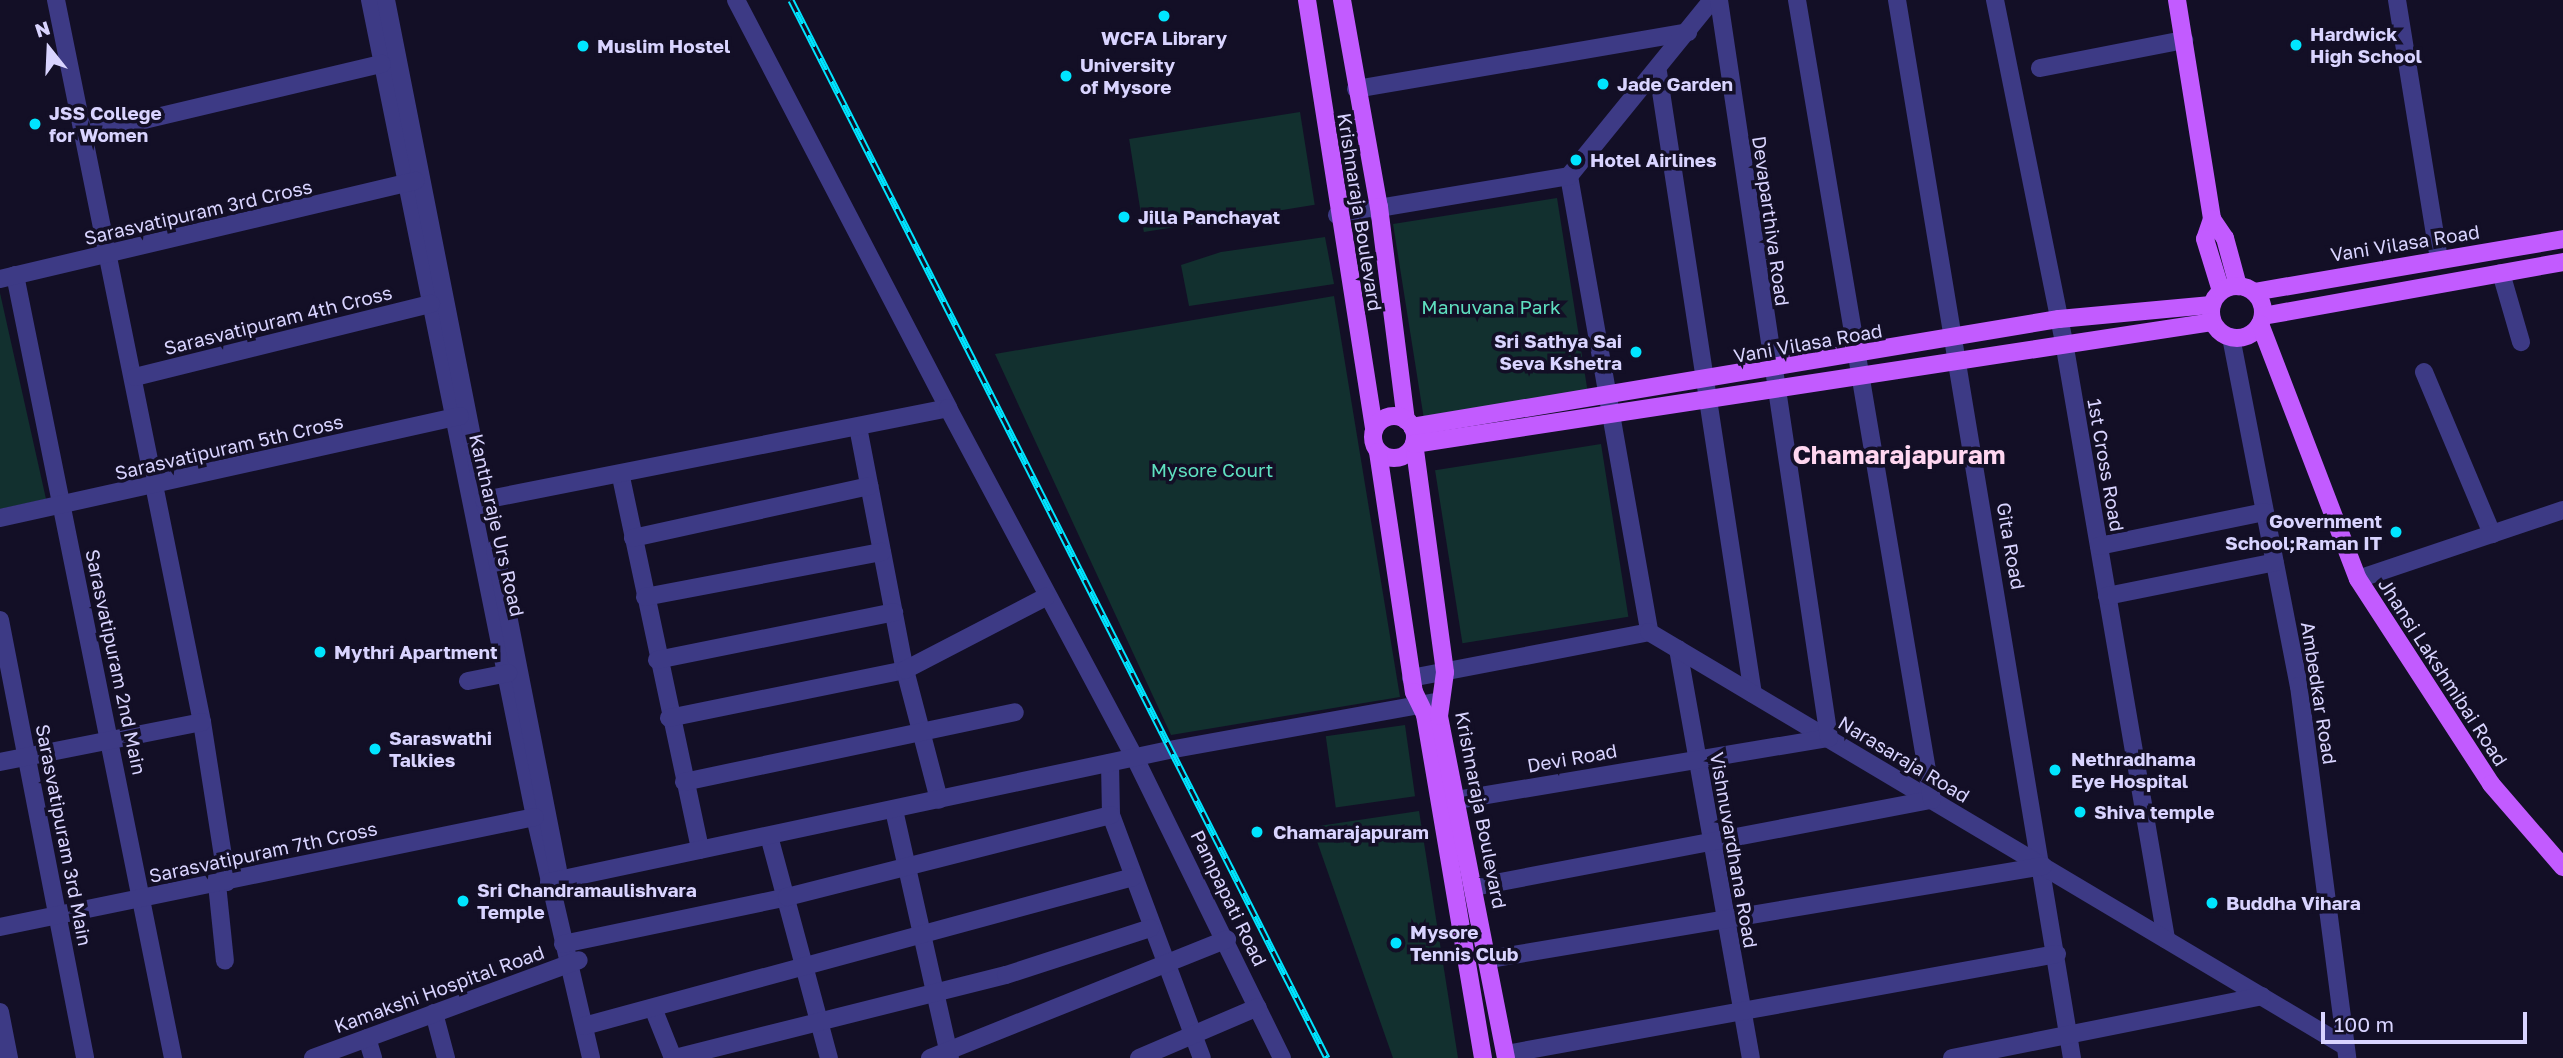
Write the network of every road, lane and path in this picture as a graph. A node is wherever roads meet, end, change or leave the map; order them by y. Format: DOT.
graph roads {
  1 [pos="57,0"];
  2 [pos="370,0"];
  3 [pos="386,0"];
  4 [pos="736,0"];
  5 [pos="1307,0"];
  6 [pos="1342,0"];
  7 [pos="1712,0"];
  8 [pos="1719,0"];
  9 [pos="1797,0"];
  10 [pos="1897,0"];
  11 [pos="1995,0"];
  12 [pos="2177,0"];
  13 [pos="2397,0"];
  14 [pos="1688,32"];
  15 [pos="2184,40"];
  16 [pos="382,65"];
  17 [pos="2040,68"];
  18 [pos="1658,72"];
  19 [pos="1356,89"];
  20 [pos="85,134"];
  21 [pos="1569,176"];
  22 [pos="413,181"];
  23 [pos="1380,206"];
  24 [pos="1337,215"];
  25 [pos="2563,239"];
  26 [pos="111,255"];
  27 [pos="2439,258"];
  28 [pos="2563,262"];
  29 [pos="2501,273"];
  30 [pos="8,277"];
  31 [pos="2227,299"];
  32 [pos="431,304"];
  33 [pos="2059,319"];
  34 [pos="2261,320"];
  35 [pos="2231,337"];
  36 [pos="1952,339"];
  37 [pos="2064,342"];
  38 [pos="2521,342"];
  39 [pos="1858,356"];
  40 [pos="1957,360"];
  41 [pos="1771,370"];
  42 [pos="2424,372"];
  43 [pos="1863,376"];
  44 [pos="135,377"];
  45 [pos="1707,382"];
  46 [pos="1773,390"];
  47 [pos="1609,397"];
  48 [pos="1710,400"];
  49 [pos="948,408"];
  50 [pos="459,417"];
  51 [pos="1612,418"];
  52 [pos="858,427"];
  53 [pos="1374,429"];
  54 [pos="1410,431"];
  55 [pos="1378,452"];
  56 [pos="621,477"];
  57 [pos="157,486"];
  58 [pos="869,486"];
  59 [pos="484,500"];
  60 [pos="63,505"];
  61 [pos="2563,510"];
  62 [pos="2265,512"];
  63 [pos="0,518"];
  64 [pos="2492,534"];
  65 [pos="633,538"];
  66 [pos="2099,546"];
  67 [pos="882,552"];
  68 [pos="2275,562"];
  69 [pos="2358,579"];
  70 [pos="2108,596"];
  71 [pos="645,597"];
  72 [pos="1046,597"];
  73 [pos="894,612"];
  74 [pos="0,620"];
  75 [pos="1649,632"];
  76 [pos="1678,649"];
  77 [pos="657,660"];
  78 [pos="905,670"];
  79 [pos="508,673"];
  80 [pos="1445,673"];
  81 [pos="1411,678"];
  82 [pos="468,681"];
  83 [pos="1754,694"];
  84 [pos="1441,701"];
  85 [pos="1420,706"];
  86 [pos="1015,712"];
  87 [pos="669,718"];
  88 [pos="202,722"];
  89 [pos="921,732"];
  90 [pos="1829,738"];
  91 [pos="111,740"];
  92 [pos="28,757"];
  93 [pos="1695,757"];
  94 [pos="1135,758"];
  95 [pos="0,762"];
  96 [pos="1110,763"];
  97 [pos="684,782"];
  98 [pos="939,800"];
  99 [pos="1457,800"];
  100 [pos="1932,800"];
  101 [pos="894,810"];
  102 [pos="1111,815"];
  103 [pos="535,817"];
  104 [pos="769,836"];
  105 [pos="1710,844"];
  106 [pos="700,850"];
  107 [pos="907,866"];
  108 [pos="2043,866"];
  109 [pos="2563,867"];
  110 [pos="1133,877"];
  111 [pos="555,881"];
  112 [pos="222,883"];
  113 [pos="1474,887"];
  114 [pos="787,897"];
  115 [pos="142,898"];
  116 [pos="58,915"];
  117 [pos="1725,917"];
  118 [pos="0,927"];
  119 [pos="1151,928"];
  120 [pos="923,935"];
  121 [pos="1227,939"];
  122 [pos="2166,939"];
  123 [pos="568,943"];
  124 [pos="2057,954"];
  125 [pos="1489,959"];
  126 [pos="225,961"];
  127 [pos="573,962"];
  128 [pos="1165,967"];
  129 [pos="806,968"];
  130 [pos="936,993"];
  131 [pos="2262,996"];
  132 [pos="1258,1007"];
  133 [pos="653,1008"];
  134 [pos="0,1012"];
  135 [pos="434,1013"];
  136 [pos="1742,1014"];
  137 [pos="819,1022"];
  138 [pos="588,1025"];
  139 [pos="2069,1036"];
  140 [pos="1192,1037"];
  141 [pos="367,1038"];
  142 [pos="2346,1052"];
  143 [pos="949,1055"];
  144 [pos="1506,1056"];
  145 [pos="9,1058"];
  146 [pos="85,1058"];
  147 [pos="173,1058"];
  148 [pos="313,1058"];
  149 [pos="373,1058"];
  150 [pos="446,1058"];
  151 [pos="591,1058"];
  152 [pos="602,1058"];
  153 [pos="674,1058"];
  154 [pos="829,1058"];
  155 [pos="930,1058"];
  156 [pos="1139,1058"];
  157 [pos="1202,1058"];
  158 [pos="1282,1058"];
  159 [pos="1483,1058"];
  160 [pos="1751,1058"];
  161 [pos="1952,1058"];
  162 [pos="2072,1058"];
  1 -- 20 [label="street"];
  2 -- 16 [label="street, Kantharaje Urs Road"];
  3 -- 22 [label="street, Kantharaje Urs Road"];
  4 -- 49 [label="street, Pampapati Road"];
  5 -- 24 [label="main road, Krishnaraja Boulevard"];
  6 -- 19 [label="main road, Krishnaraja Boulevard"];
  7 -- 14 [label="street"];
  8 -- 41 [label="street, Devaparthiva Road"];
  9 -- 39 [label="street"];
  10 -- 36 [label="street, Gita Road"];
  11 -- 33 [label="street, 1st Cross Road"];
  12 -- 15 [label="main road"];
  13 -- 27 [label="street"];
  14 -- 18 [label="street"];
  14 -- 19 [label="street"];
  15 -- 17 [label="street"];
  15 -- 31 [label="main road, Jhansi Lakshmibai Road"];
  16 -- 20 [label="street"];
  16 -- 22 [label="street, Kantharaje Urs Road"];
  18 -- 21 [label="street"];
  18 -- 45 [label="street"];
  19 -- 23 [label="main road, Krishnaraja Boulevard"];
  20 -- 26 [label="street"];
  21 -- 23 [label="street"];
  21 -- 47 [label="street"];
  22 -- 26 [label="street, Sarasvatipuram 3rd Cross"];
  22 -- 32 [label="street, Kantharaje Urs Road"];
  22 -- 50 [label="street, Kantharaje Urs Road"];
  23 -- 24 [label="street"];
  23 -- 54 [label="main road, Krishnaraja Boulevard"];
  24 -- 53 [label="main road, Krishnaraja Boulevard"];
  25 -- 27 [label="main road, Vani Vilasa Road"];
  26 -- 30 [label="street, Sarasvatipuram 3rd Cross"];
  26 -- 44 [label="street"];
  27 -- 31 [label="main road, Vani Vilasa Road"];
  28 -- 29 [label="main road"];
  29 -- 34 [label="main road"];
  29 -- 38 [label="street"];
  30 -- 60 [label="street, Sarasvatipuram 2nd Main"];
  31 -- 33 [label="main road, Vani Vilasa Road"];
  31 -- 34 [label="main road, Jhansi Lakshmibai Road"];
  31 -- 35 [label="main road"];
  31 -- 37 [label="main road, Vani Vilasa Road"];
  32 -- 44 [label="street, Sarasvatipuram 4th Cross"];
  32 -- 50 [label="street, Kantharaje Urs Road"];
  33 -- 36 [label="main road, Vani Vilasa Road"];
  33 -- 37 [label="street, 1st Cross Road"];
  34 -- 35 [label="main road"];
  34 -- 69 [label="main road, Jhansi Lakshmibai Road"];
  35 -- 62 [label="street, Ambedkar Road"];
  36 -- 39 [label="main road, Vani Vilasa Road"];
  36 -- 40 [label="street, Gita Road"];
  37 -- 40 [label="main road, Vani Vilasa Road"];
  37 -- 66 [label="street, 1st Cross Road"];
  39 -- 41 [label="main road, Vani Vilasa Road"];
  39 -- 43 [label="street"];
  40 -- 43 [label="main road, Vani Vilasa Road"];
  40 -- 108 [label="street, Gita Road"];
  41 -- 45 [label="main road, Vani Vilasa Road"];
  41 -- 46 [label="street, Devaparthiva Road"];
  42 -- 64 [label="street"];
  43 -- 46 [label="main road, Vani Vilasa Road"];
  43 -- 100 [label="street"];
  44 -- 57 [label="street"];
  45 -- 47 [label="main road, Vani Vilasa Road"];
  45 -- 48 [label="street"];
  46 -- 48 [label="main road, Vani Vilasa Road"];
  46 -- 90 [label="street, Devaparthiva Road"];
  47 -- 51 [label="street"];
  47 -- 54 [label="main road, Vani Vilasa Road"];
  48 -- 51 [label="main road, Vani Vilasa Road"];
  48 -- 83 [label="street"];
  49 -- 52 [label="street"];
  49 -- 72 [label="street, Pampapati Road"];
  50 -- 57 [label="street, Sarasvatipuram 5th Cross"];
  50 -- 59 [label="street, Kantharaje Urs Road"];
  50 -- 79 [label="street, Kantharaje Urs Road"];
  51 -- 54 [label="main road, Vani Vilasa Road"];
  51 -- 75 [label="street"];
  52 -- 56 [label="street"];
  52 -- 58 [label="street"];
  53 -- 54 [label="main road"];
  53 -- 55 [label="main road, Krishnaraja Boulevard"];
  54 -- 55 [label="main road"];
  54 -- 80 [label="main road, Krishnaraja Boulevard"];
  55 -- 81 [label="main road, Krishnaraja Boulevard"];
  56 -- 59 [label="street"];
  56 -- 65 [label="street"];
  57 -- 60 [label="street, Sarasvatipuram 5th Cross"];
  57 -- 88 [label="street"];
  58 -- 65 [label="street"];
  58 -- 67 [label="street"];
  59 -- 111 [label="street, Kantharaje Urs Road"];
  60 -- 63 [label="street, Sarasvatipuram 5th Cross"];
  60 -- 91 [label="street, Sarasvatipuram 2nd Main"];
  61 -- 64 [label="street"];
  62 -- 66 [label="street"];
  62 -- 68 [label="street, Ambedkar Road"];
  64 -- 69 [label="street"];
  65 -- 71 [label="street"];
  66 -- 70 [label="street, 1st Cross Road"];
  67 -- 71 [label="street"];
  67 -- 73 [label="street"];
  68 -- 70 [label="street"];
  68 -- 142 [label="street, Ambedkar Road"];
  69 -- 109 [label="main road, Jhansi Lakshmibai Road"];
  70 -- 122 [label="street, 1st Cross Road"];
  71 -- 77 [label="street"];
  72 -- 78 [label="street"];
  72 -- 94 [label="street, Pampapati Road"];
  73 -- 77 [label="street"];
  73 -- 78 [label="street"];
  74 -- 92 [label="street, Sarasvatipuram 3rd Main"];
  75 -- 76 [label="street, Narasaraja Road"];
  75 -- 80 [label="street"];
  76 -- 83 [label="street, Narasaraja Road"];
  76 -- 93 [label="street, Vishnuvardhana Road"];
  77 -- 87 [label="street"];
  78 -- 87 [label="street"];
  78 -- 89 [label="street"];
  79 -- 82 [label="street"];
  79 -- 103 [label="street, Kantharaje Urs Road"];
  80 -- 81 [label="street"];
  80 -- 84 [label="main road, Krishnaraja Boulevard"];
  81 -- 85 [label="main road, Krishnaraja Boulevard"];
  83 -- 90 [label="street, Narasaraja Road"];
  84 -- 85 [label="street"];
  84 -- 99 [label="main road, Krishnaraja Boulevard"];
  85 -- 94 [label="street"];
  85 -- 159 [label="main road, Krishnaraja Boulevard"];
  86 -- 89 [label="street"];
  87 -- 97 [label="street"];
  88 -- 91 [label="street"];
  88 -- 112 [label="street"];
  89 -- 97 [label="street"];
  89 -- 98 [label="street"];
  90 -- 93 [label="street, Devi Road"];
  90 -- 100 [label="street, Narasaraja Road"];
  91 -- 92 [label="street"];
  91 -- 115 [label="street, Sarasvatipuram 2nd Main"];
  92 -- 95 [label="street"];
  92 -- 116 [label="street, Sarasvatipuram 3rd Main"];
  93 -- 99 [label="street, Devi Road"];
  93 -- 105 [label="street, Vishnuvardhana Road"];
  94 -- 96 [label="street"];
  94 -- 121 [label="street, Pampapati Road"];
  96 -- 98 [label="street"];
  96 -- 102 [label="street"];
  97 -- 106 [label="street"];
  98 -- 101 [label="street"];
  99 -- 113 [label="main road, Krishnaraja Boulevard"];
  100 -- 105 [label="street"];
  100 -- 108 [label="street, Narasaraja Road"];
  101 -- 104 [label="street"];
  101 -- 107 [label="street"];
  102 -- 107 [label="street"];
  102 -- 110 [label="street"];
  103 -- 111 [label="street, Kantharaje Urs Road"];
  103 -- 112 [label="street, Sarasvatipuram 7th Cross"];
  104 -- 106 [label="street"];
  104 -- 114 [label="street"];
  105 -- 113 [label="street"];
  105 -- 117 [label="street, Vishnuvardhana Road"];
  106 -- 111 [label="street"];
  107 -- 114 [label="street"];
  107 -- 120 [label="street"];
  108 -- 117 [label="street"];
  108 -- 122 [label="street, Narasaraja Road"];
  108 -- 124 [label="street, Gita Road"];
  110 -- 119 [label="street"];
  110 -- 120 [label="street"];
  111 -- 123 [label="street, Kantharaje Urs Road"];
  112 -- 115 [label="street, Sarasvatipuram 7th Cross"];
  112 -- 126 [label="street"];
  113 -- 125 [label="main road, Krishnaraja Boulevard"];
  114 -- 123 [label="street"];
  114 -- 129 [label="street"];
  115 -- 116 [label="street, Sarasvatipuram 7th Cross"];
  115 -- 147 [label="street, Sarasvatipuram 2nd Main"];
  116 -- 118 [label="street, Sarasvatipuram 7th Cross"];
  116 -- 146 [label="street, Sarasvatipuram 3rd Main"];
  117 -- 125 [label="street"];
  117 -- 136 [label="street, Vishnuvardhana Road"];
  119 -- 128 [label="street"];
  119 -- 130 [label="street"];
  120 -- 129 [label="street"];
  120 -- 130 [label="street"];
  121 -- 128 [label="street"];
  121 -- 132 [label="street, Pampapati Road"];
  122 -- 131 [label="street, Narasaraja Road"];
  123 -- 127 [label="street, Kantharaje Urs Road"];
  124 -- 136 [label="street"];
  124 -- 139 [label="street, Gita Road"];
  125 -- 144 [label="main road, Krishnaraja Boulevard"];
  127 -- 135 [label="street, Kamakshi Hospital Road"];
  127 -- 138 [label="street, Kantharaje Urs Road"];
  128 -- 140 [label="street"];
  128 -- 143 [label="street"];
  129 -- 133 [label="street"];
  129 -- 137 [label="street"];
  130 -- 137 [label="street"];
  130 -- 143 [label="street"];
  131 -- 139 [label="street"];
  131 -- 142 [label="street, Narasaraja Road"];
  132 -- 140 [label="street"];
  132 -- 158 [label="street, Pampapati Road"];
  133 -- 138 [label="street"];
  133 -- 153 [label="street"];
  134 -- 145 [label="street"];
  135 -- 141 [label="street, Kamakshi Hospital Road"];
  135 -- 150 [label="street"];
  136 -- 144 [label="street"];
  136 -- 160 [label="street, Vishnuvardhana Road"];
  137 -- 153 [label="street"];
  137 -- 154 [label="street"];
  138 -- 151 [label="street, Kantharaje Urs Road"];
  138 -- 152 [label="street, Kantharaje Urs Road"];
  139 -- 161 [label="street"];
  139 -- 162 [label="street, Gita Road"];
  140 -- 156 [label="street"];
  140 -- 157 [label="street"];
  141 -- 148 [label="street, Kamakshi Hospital Road"];
  141 -- 149 [label="street"];
  143 -- 155 [label="street"];
}
